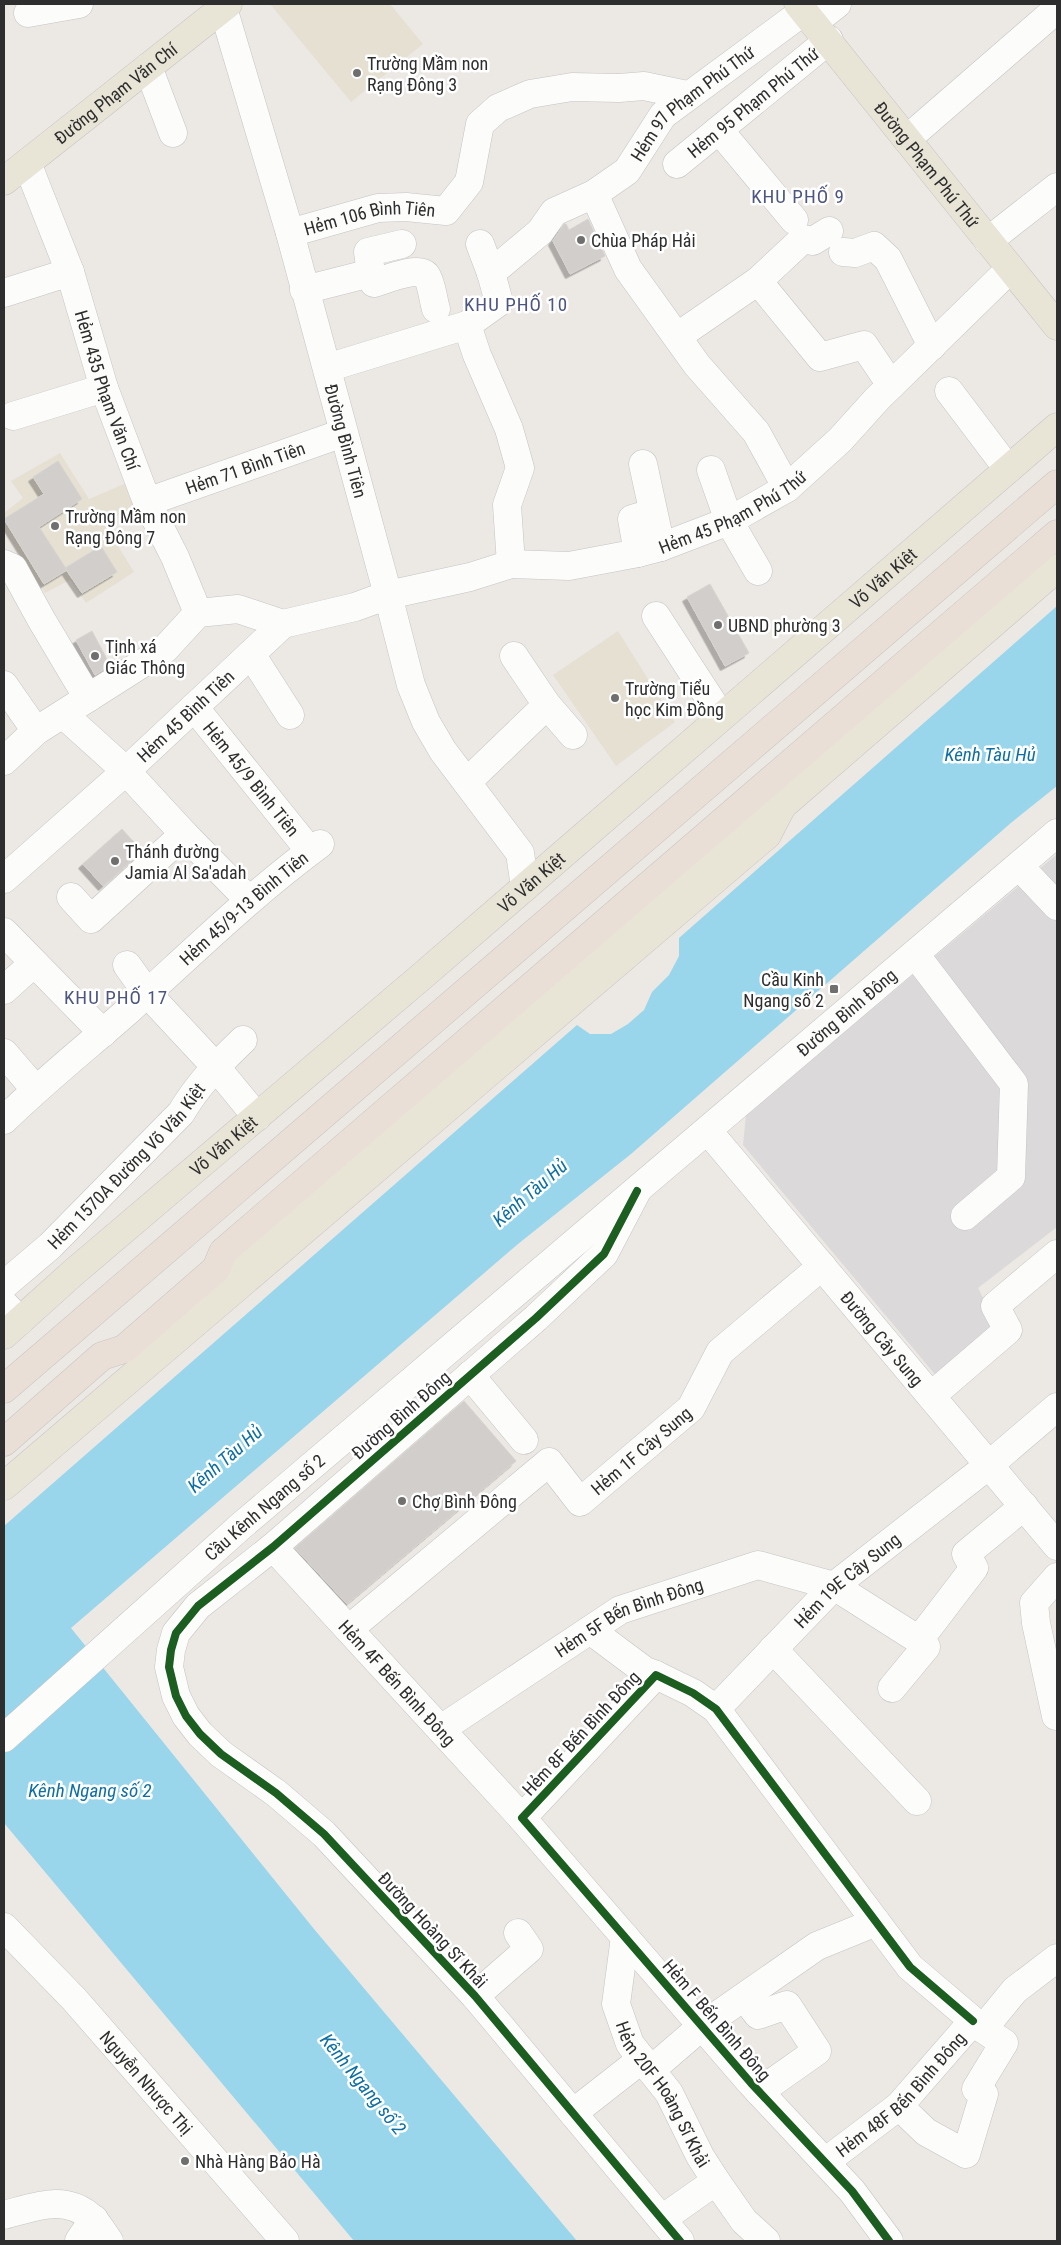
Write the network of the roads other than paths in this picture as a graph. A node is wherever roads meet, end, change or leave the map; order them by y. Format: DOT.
graph roads {
  1 [pos="79,4"];
  2 [pos="837,4"];
  3 [pos="218,5"];
  4 [pos="28,13"];
  5 [pos="1050,15"];
  6 [pos="811,19"];
  7 [pos="148,67"];
  8 [pos="687,95"];
  9 [pos="719,130"];
  10 [pos="173,133"];
  11 [pos="907,139"];
  12 [pos="15,162"];
  13 [pos="677,164"];
  14 [pos="4,181"];
  15 [pos="1057,187"];
  16 [pos="594,194"];
  17 [pos="794,220"];
  18 [pos="290,233"];
  19 [pos="988,241"];
  20 [pos="402,244"];
  21 [pos="480,244"];
  22 [pos="1010,269"];
  23 [pos="70,272"];
  24 [pos="492,273"];
  25 [pos="371,274"];
  26 [pos="758,281"];
  27 [pos="304,290"];
  28 [pos="4,292"];
  29 [pos="436,309"];
  30 [pos="467,325"];
  31 [pos="1057,326"];
  32 [pos="678,336"];
  33 [pos="932,346"];
  34 [pos="327,368"];
  35 [pos="892,385"];
  36 [pos="104,388"];
  37 [pos="949,391"];
  38 [pos="12,416"];
  39 [pos="1057,427"];
  40 [pos="343,433"];
  41 [pos="643,464"];
  42 [pos="1008,469"];
  43 [pos="711,470"];
  44 [pos="1057,484"];
  45 [pos="787,488"];
  46 [pos="147,502"];
  47 [pos="729,521"];
  48 [pos="1057,534"];
  49 [pos="650,550"];
  50 [pos="4,564"];
  51 [pos="511,564"];
  52 [pos="1057,568"];
  53 [pos="758,571"];
  54 [pos="388,595"];
  55 [pos="198,612"];
  56 [pos="656,616"];
  57 [pos="283,624"];
  58 [pos="251,654"];
  59 [pos="514,656"];
  60 [pos="4,685"];
  61 [pos="88,698"];
  62 [pos="547,705"];
  63 [pos="194,706"];
  64 [pos="64,715"];
  65 [pos="290,715"];
  66 [pos="721,716"];
  67 [pos="36,730"];
  68 [pos="573,735"];
  69 [pos="4,761"];
  70 [pos="126,770"];
  71 [pos="467,782"];
  72 [pos="782,806"];
  73 [pos="1057,833"];
  74 [pos="184,834"];
  75 [pos="315,847"];
  76 [pos="520,853"];
  77 [pos="559,857"];
  78 [pos="1019,866"];
  79 [pos="4,879"];
  80 [pos="525,887"];
  81 [pos="71,897"];
  82 [pos="250,900"];
  83 [pos="1057,906"];
  84 [pos="4,932"];
  85 [pos="915,954"];
  86 [pos="34,963"];
  87 [pos="126,965"];
  88 [pos="4,990"];
  89 [pos="147,993"];
  90 [pos="103,1033"];
  91 [pos="243,1040"];
  92 [pos="4,1054"];
  93 [pos="215,1066"];
  94 [pos="35,1090"];
  95 [pos="256,1117"];
  96 [pos="4,1120"];
  97 [pos="708,1131"];
  98 [pos="637,1190"];
  99 [pos="965,1216"];
  100 [pos="598,1224"];
  101 [pos="1057,1254"];
  102 [pos="822,1266"];
  103 [pos="216,1269"];
  104 [pos="4,1285"];
  105 [pos="9,1320"];
  106 [pos="124,1349"];
  107 [pos="470,1375"];
  108 [pos="4,1389"];
  109 [pos="931,1396"];
  110 [pos="1057,1407"];
  111 [pos="524,1440"];
  112 [pos="4,1442"];
  113 [pos="4,1464"];
  114 [pos="990,1465"];
  115 [pos="4,1486"];
  116 [pos="1024,1506"];
  117 [pos="273,1546"];
  118 [pos="1057,1546"];
  119 [pos="1057,1577"];
  120 [pos="834,1586"];
  121 [pos="349,1629"];
  122 [pos="590,1630"];
  123 [pos="920,1640"];
  124 [pos="773,1649"];
  125 [pos="170,1650"];
  126 [pos="656,1675"];
  127 [pos="892,1688"];
  128 [pos="716,1709"];
  129 [pos="1056,1716"];
  130 [pos="441,1729"];
  131 [pos="4,1738"];
  132 [pos="917,1801"];
  133 [pos="522,1818"];
  134 [pos="876,1922"];
  135 [pos="4,1927"];
  136 [pos="518,1933"];
  137 [pos="625,1937"];
  138 [pos="1057,1958"];
  139 [pos="475,1996"];
  140 [pos="744,1997"];
  141 [pos="978,2025"];
  142 [pos="702,2026"];
  143 [pos="647,2065"];
  144 [pos="760,2092"];
  145 [pos="899,2106"];
  146 [pos="573,2113"];
  147 [pos="825,2162"];
  148 [pos="716,2181"];
  149 [pos="4,2215"];
  150 [pos="662,2219"];
  151 [pos="86,2230"];
  152 [pos="109,2241"];
  153 [pos="285,2241"];
  154 [pos="680,2241"];
  155 [pos="766,2241"];
  156 [pos="889,2241"];
  1 -- 4 [label="street"];
  2 -- 6 [label="street"];
  3 -- 7 [label="main road, Đường Phạm Văn Chí"];
  3 -- 12 [label="main road, Đường Phạm Văn Chí"];
  3 -- 18 [label="street, Đường Bình Tiên"];
  5 -- 11 [label="street"];
  6 -- 8 [label="street, Hẻm 97 Phạm Phú Thứ"];
  6 -- 9 [label="street, Hẻm 95 Phạm Phú Thứ"];
  6 -- 11 [label="main road, Đường Phạm Phú Thứ"];
  7 -- 10 [label="street"];
  7 -- 12 [label="main road, Đường Phạm Văn Chí"];
  8 -- 16 [label="street, Hẻm 97 Phạm Phú Thứ"];
  8 -- 18 [label="street, Hẻm 106 Bình Tiên"];
  9 -- 13 [label="street, Hẻm 95 Phạm Phú Thứ"];
  9 -- 17 [label="street"];
  11 -- 19 [label="main road, Đường Phạm Phú Thứ"];
  12 -- 14 [label="main road, Đường Phạm Văn Chí"];
  12 -- 23 [label="street, Hẻm 435 Phạm Văn Chí"];
  15 -- 19 [label="street"];
  16 -- 24 [label="street, Hẻm 97 Phạm Phú Thứ"];
  16 -- 32 [label="street"];
  18 -- 27 [label="street, Đường Bình Tiên"];
  19 -- 22 [label="main road, Đường Phạm Phú Thứ"];
  20 -- 25 [label="street"];
  21 -- 24 [label="street"];
  22 -- 31 [label="main road, Đường Phạm Phú Thứ"];
  22 -- 33 [label="street, Hẻm 45 Phạm Phú Thứ"];
  23 -- 28 [label="street"];
  23 -- 36 [label="street, Hẻm 435 Phạm Văn Chí"];
  24 -- 30 [label="street"];
  25 -- 27 [label="street"];
  25 -- 29 [label="street"];
  26 -- 32 [label="street"];
  26 -- 33 [label="street"];
  26 -- 35 [label="street"];
  27 -- 34 [label="street, Đường Bình Tiên"];
  30 -- 34 [label="street"];
  30 -- 51 [label="street"];
  32 -- 45 [label="street"];
  33 -- 35 [label="street, Hẻm 45 Phạm Phú Thứ"];
  34 -- 40 [label="street, Đường Bình Tiên"];
  35 -- 45 [label="street, Hẻm 45 Phạm Phú Thứ"];
  36 -- 38 [label="street"];
  36 -- 46 [label="street, Hẻm 435 Phạm Văn Chí"];
  37 -- 42 [label="street"];
  39 -- 42 [label="main road, Võ Văn Kiệt"];
  40 -- 46 [label="street, Hẻm 71 Bình Tiên"];
  40 -- 54 [label="street, Đường Bình Tiên"];
  41 -- 49 [label="street"];
  42 -- 66 [label="main road, Võ Văn Kiệt"];
  43 -- 47 [label="street"];
  44 -- 108 [label="highway"];
  45 -- 47 [label="street, Hẻm 45 Phạm Phú Thứ"];
  46 -- 55 [label="street, Hẻm 435 Phạm Văn Chí"];
  47 -- 49 [label="street, Hẻm 45 Phạm Phú Thứ"];
  47 -- 53 [label="street"];
  48 -- 103 [label="highway"];
  49 -- 51 [label="street, Hẻm 45 Phạm Phú Thứ"];
  50 -- 61 [label="street"];
  51 -- 54 [label="street, Hẻm 45 Phạm Phú Thứ"];
  52 -- 72 [label="main road"];
  54 -- 57 [label="street, Hẻm 45 Bình Tiên"];
  54 -- 71 [label="street, Đường Bình Tiên"];
  55 -- 57 [label="street"];
  55 -- 61 [label="street"];
  56 -- 66 [label="street"];
  57 -- 58 [label="street, Hẻm 45 Bình Tiên"];
  58 -- 63 [label="street, Hẻm 45 Bình Tiên"];
  58 -- 65 [label="street"];
  59 -- 62 [label="street"];
  60 -- 67 [label="street"];
  61 -- 64 [label="street"];
  62 -- 68 [label="street"];
  62 -- 71 [label="street"];
  63 -- 70 [label="street, Hẻm 45 Bình Tiên"];
  63 -- 75 [label="street, Hẻm 45/9 Bình Tiên"];
  64 -- 67 [label="street"];
  64 -- 70 [label="street"];
  66 -- 77 [label="main road, Võ Văn Kiệt"];
  67 -- 69 [label="street"];
  70 -- 74 [label="street"];
  70 -- 79 [label="street, Hẻm 45 Bình Tiên"];
  71 -- 76 [label="street, Đường Bình Tiên"];
  72 -- 103 [label="main road"];
  72 -- 115 [label="main road"];
  73 -- 78 [label="street, Đường Bình Đông"];
  74 -- 81 [label="street"];
  74 -- 82 [label="street"];
  75 -- 82 [label="street, Hẻm 45/9-13 Bình Tiên"];
  76 -- 77 [label="street"];
  76 -- 80 [label="street, Đường Bình Tiên"];
  77 -- 80 [label="main road, Võ Văn Kiệt"];
  78 -- 83 [label="street"];
  78 -- 85 [label="street, Đường Bình Đông"];
  80 -- 95 [label="main road, Võ Văn Kiệt"];
  82 -- 89 [label="street, Hẻm 45/9-13 Bình Tiên"];
  84 -- 86 [label="street"];
  85 -- 97 [label="street, Đường Bình Đông"];
  85 -- 99 [label="street"];
  86 -- 88 [label="street"];
  86 -- 90 [label="street"];
  87 -- 89 [label="street"];
  89 -- 90 [label="street, Hẻm 45/9-13 Bình Tiên"];
  89 -- 93 [label="street"];
  90 -- 94 [label="street, Hẻm 45/9-13 Bình Tiên"];
  91 -- 93 [label="street, Hẻm 1570A Đường Võ Văn Kiệt"];
  92 -- 94 [label="street"];
  93 -- 95 [label="street"];
  93 -- 104 [label="street, Hẻm 1570A Đường Võ Văn Kiệt"];
  94 -- 96 [label="street, Hẻm 45/9-13 Bình Tiên"];
  95 -- 105 [label="main road, Võ Văn Kiệt"];
  97 -- 98 [label="street, Đường Bình Đông"];
  97 -- 102 [label="street, Đường Cây Sung"];
  98 -- 100 [label="street, Đường Bình Đông"];
  98 -- 107 [label="street, Đường Bình Đông"];
  100 -- 131 [label="street, Cầu Kênh Ngang số 2"];
  101 -- 109 [label="street"];
  102 -- 109 [label="street, Đường Cây Sung"];
  102 -- 121 [label="street, Hẻm 1F Cây Sung"];
  103 -- 106 [label="highway"];
  106 -- 112 [label="highway"];
  106 -- 113 [label="main road"];
  107 -- 111 [label="street"];
  107 -- 117 [label="street, Đường Bình Đông"];
  109 -- 114 [label="street, Đường Cây Sung"];
  110 -- 114 [label="street, Hẻm 19E Cây Sung"];
  114 -- 116 [label="street, Đường Cây Sung"];
  114 -- 120 [label="street, Hẻm 19E Cây Sung"];
  116 -- 118 [label="street, Đường Cây Sung"];
  116 -- 123 [label="street"];
  117 -- 121 [label="street, Hẻm 4F Bến Bình Đông"];
  117 -- 125 [label="street, Đường Bình Đông"];
  119 -- 129 [label="street"];
  120 -- 122 [label="street, Hẻm 5F Bến Bình Đông"];
  120 -- 123 [label="street, Hẻm 5F Bến Bình Đông"];
  120 -- 124 [label="street, Hẻm 19E Cây Sung"];
  121 -- 130 [label="street, Hẻm 4F Bến Bình Đông"];
  122 -- 126 [label="street"];
  122 -- 130 [label="street, Hẻm 5F Bến Bình Đông"];
  123 -- 127 [label="street"];
  124 -- 128 [label="street, Hẻm 19E Cây Sung"];
  124 -- 132 [label="street"];
  125 -- 139 [label="street, Đường Hoàng Sĩ Khải"];
  126 -- 128 [label="street, Hẻm 8F Bến Bình Đông"];
  126 -- 133 [label="street, Hẻm 8F Bến Bình Đông"];
  128 -- 134 [label="street, Hẻm 8F Bến Bình Đông"];
  130 -- 133 [label="street, Hẻm 4F Bến Bình Đông"];
  133 -- 137 [label="street, Hẻm F Bến Bình Đông"];
  134 -- 140 [label="street"];
  134 -- 141 [label="street, Hẻm 8F Bến Bình Đông"];
  135 -- 153 [label="street, Nguyễn Nhược Thị"];
  136 -- 139 [label="street"];
  137 -- 142 [label="street, Hẻm F Bến Bình Đông"];
  137 -- 143 [label="street, Hẻm 20F Hoàng Sĩ Khải"];
  138 -- 141 [label="street, Hẻm 48F Bến Bình Đông"];
  139 -- 146 [label="street, Đường Hoàng Sĩ Khải"];
  140 -- 142 [label="street"];
  140 -- 144 [label="street"];
  141 -- 145 [label="street, Hẻm 48F Bến Bình Đông"];
  141 -- 145 [label="street, Hẻm 8F Bến Bình Đông"];
  142 -- 143 [label="street"];
  142 -- 144 [label="street, Hẻm F Bến Bình Đông"];
  143 -- 146 [label="street"];
  143 -- 148 [label="street, Hẻm 20F Hoàng Sĩ Khải"];
  144 -- 147 [label="street, Hẻm F Bến Bình Đông"];
  145 -- 147 [label="street, Hẻm 48F Bến Bình Đông"];
  146 -- 150 [label="street, Đường Hoàng Sĩ Khải"];
  147 -- 156 [label="street, Hẻm F Bến Bình Đông"];
  148 -- 150 [label="street, Hẻm 20F Hoàng Sĩ Khải"];
  148 -- 155 [label="street"];
  149 -- 151 [label="street"];
  150 -- 154 [label="street, Đường Hoàng Sĩ Khải"];
  151 -- 152 [label="street"];
}
